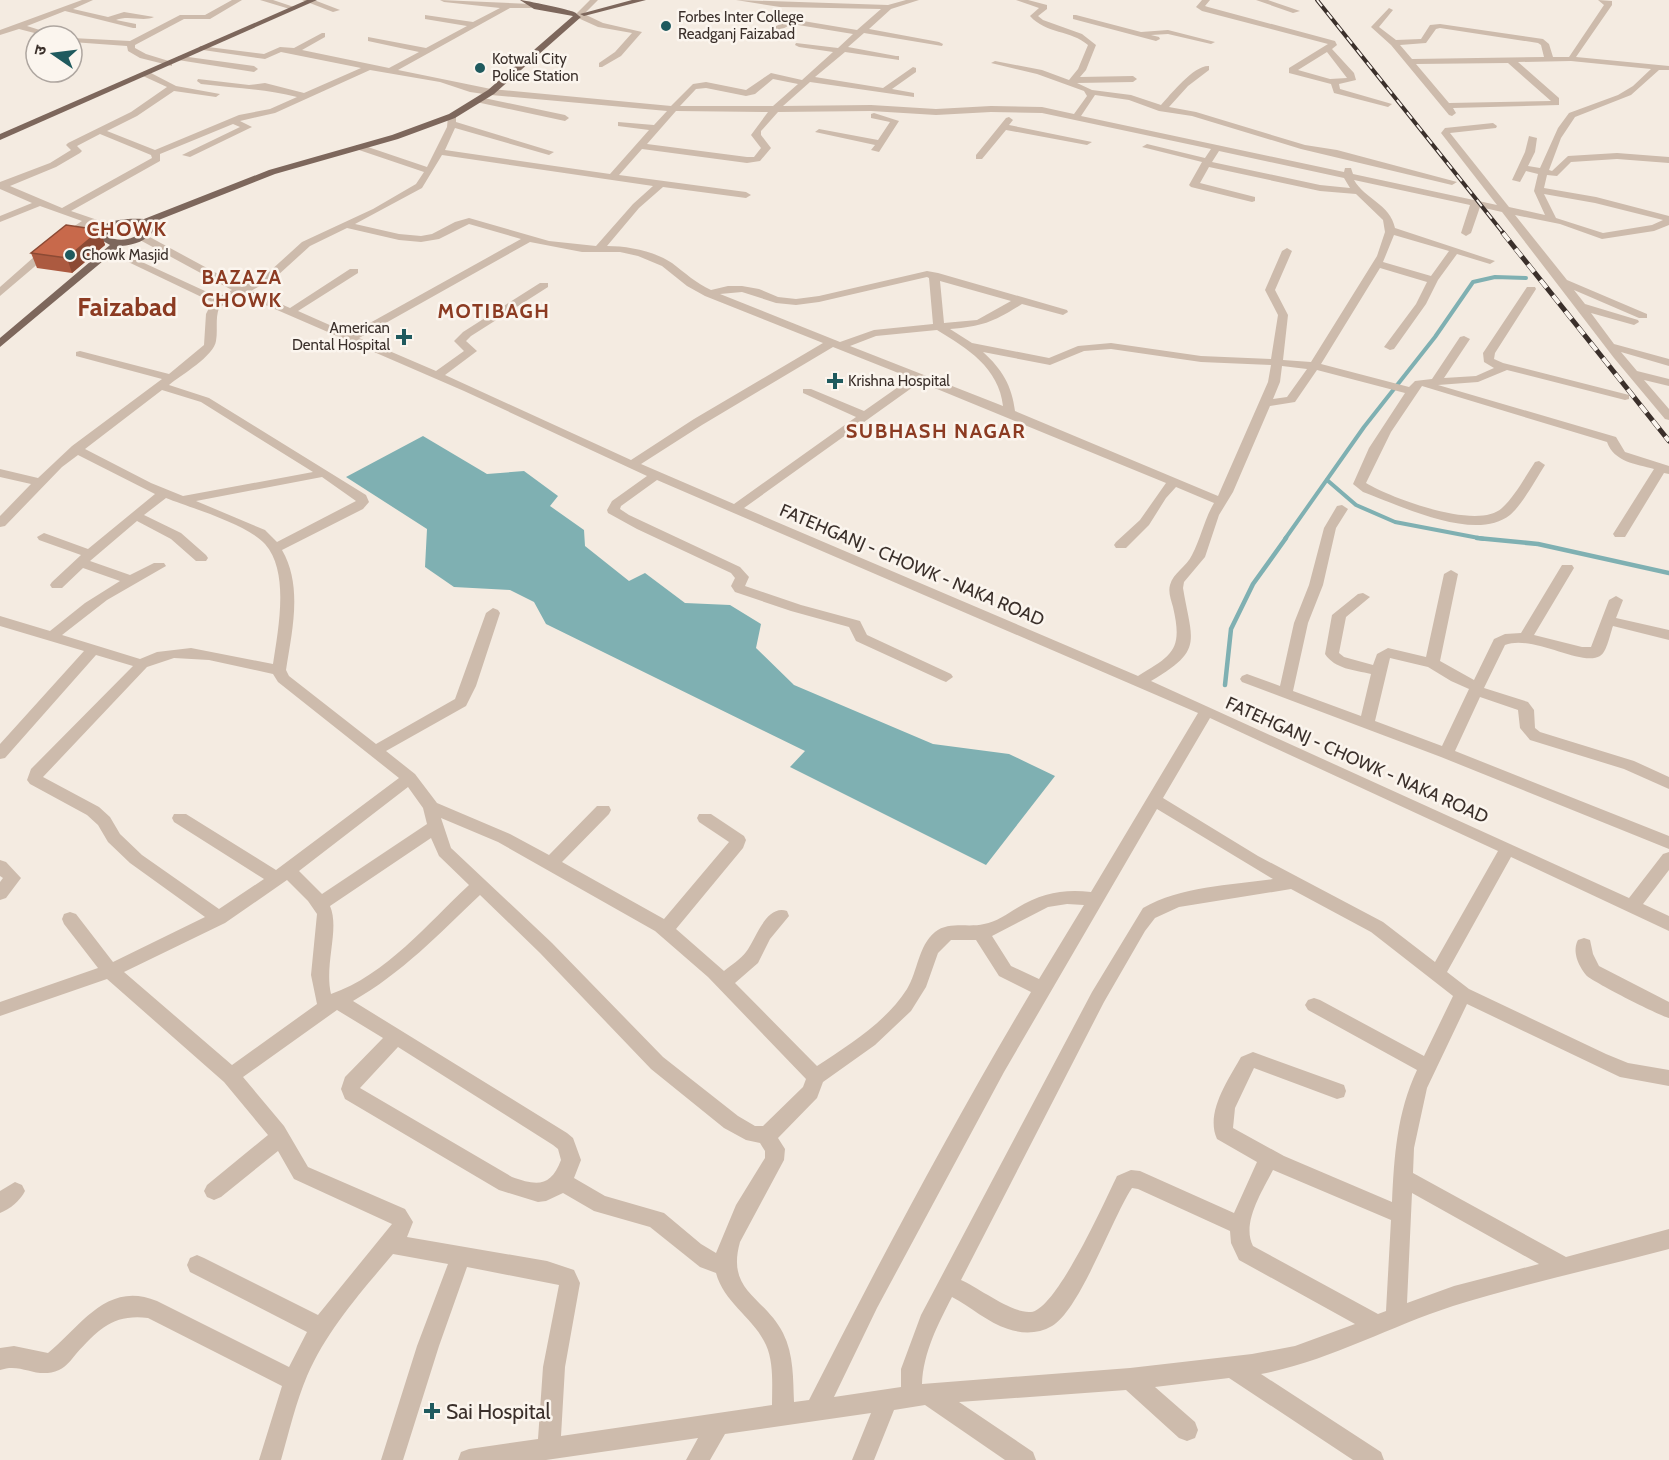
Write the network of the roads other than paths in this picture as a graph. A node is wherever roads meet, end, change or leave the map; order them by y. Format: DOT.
graph roads {
  1 [pos="89,0"];
  2 [pos="238,0"];
  3 [pos="264,0"];
  4 [pos="310,0"];
  5 [pos="444,0"];
  6 [pos="594,0"];
  7 [pos="642,0"];
  8 [pos="740,0"];
  9 [pos="915,0"];
  10 [pos="1020,0"];
  11 [pos="1206,0"];
  12 [pos="1260,0"];
  13 [pos="1602,0"];
  14 [pos="527,3"];
  15 [pos="509,6"];
  16 [pos="888,7"];
  17 [pos="293,8"];
  18 [pos="65,9"];
  19 [pos="336,10"];
  20 [pos="1389,10"];
  21 [pos="1296,11"];
  22 [pos="579,15"];
  23 [pos="428,16"];
  24 [pos="150,17"];
  25 [pos="1076,17"];
  26 [pos="108,20"];
  27 [pos="476,25"];
  28 [pos="19,26"];
  29 [pos="133,26"];
  30 [pos="24,27"];
  31 [pos="1117,28"];
  32 [pos="861,32"];
  33 [pos="0,33"];
  34 [pos="1109,33"];
  35 [pos="1140,33"];
  36 [pos="322,35"];
  37 [pos="760,37"];
  38 [pos="1101,38"];
  39 [pos="371,39"];
  40 [pos="1156,39"];
  41 [pos="84,41"];
  42 [pos="1211,42"];
  43 [pos="1091,43"];
  44 [pos="1394,43"];
  45 [pos="1500,43"];
  46 [pos="130,44"];
  47 [pos="939,44"];
  48 [pos="800,45"];
  49 [pos="203,48"];
  50 [pos="1327,48"];
  51 [pos="842,50"];
  52 [pos="295,51"];
  53 [pos="427,51"];
  54 [pos="181,58"];
  55 [pos="896,58"];
  56 [pos="1549,59"];
  57 [pos="1571,59"];
  58 [pos="1506,60"];
  59 [pos="1410,62"];
  60 [pos="995,63"];
  61 [pos="169,64"];
  62 [pos="602,64"];
  63 [pos="369,67"];
  64 [pos="1206,68"];
  65 [pos="1656,68"];
  66 [pos="1669,68"];
  67 [pos="254,69"];
  68 [pos="913,70"];
  69 [pos="390,71"];
  70 [pos="146,74"];
  71 [pos="1133,79"];
  72 [pos="201,81"];
  73 [pos="808,81"];
  74 [pos="1073,81"];
  75 [pos="1335,83"];
  76 [pos="415,86"];
  77 [pos="172,88"];
  78 [pos="465,88"];
  79 [pos="884,91"];
  80 [pos="491,92"];
  81 [pos="1091,92"];
  82 [pos="216,94"];
  83 [pos="911,95"];
  84 [pos="305,96"];
  85 [pos="479,100"];
  86 [pos="1388,104"];
  87 [pos="1447,106"];
  88 [pos="776,108"];
  89 [pos="856,108"];
  90 [pos="671,109"];
  91 [pos="1018,109"];
  92 [pos="1162,109"];
  93 [pos="1454,115"];
  94 [pos="1076,117"];
  95 [pos="565,118"];
  96 [pos="452,120"];
  97 [pos="233,121"];
  98 [pos="621,123"];
  99 [pos="1493,126"];
  100 [pos="1004,127"];
  101 [pos="655,128"];
  102 [pos="100,131"];
  103 [pos="819,132"];
  104 [pos="0,137"];
  105 [pos="1532,138"];
  106 [pos="1088,142"];
  107 [pos="640,146"];
  108 [pos="359,147"];
  109 [pos="1147,147"];
  110 [pos="1216,147"];
  111 [pos="499,149"];
  112 [pos="439,152"];
  113 [pos="549,152"];
  114 [pos="155,153"];
  115 [pos="187,155"];
  116 [pos="979,157"];
  117 [pos="1355,157"];
  118 [pos="1669,160"];
  119 [pos="1207,163"];
  120 [pos="1523,168"];
  121 [pos="430,171"];
  122 [pos="1544,172"];
  123 [pos="1347,174"];
  124 [pos="612,177"];
  125 [pos="1517,180"];
  126 [pos="1452,182"];
  127 [pos="1,185"];
  128 [pos="660,185"];
  129 [pos="1539,190"];
  130 [pos="1360,192"];
  131 [pos="746,195"];
  132 [pos="1252,199"];
  133 [pos="40,203"];
  134 [pos="1476,203"];
  135 [pos="65,210"];
  136 [pos="1503,210"];
  137 [pos="0,219"];
  138 [pos="90,220"];
  139 [pos="1554,220"];
  140 [pos="1669,220"];
  141 [pos="145,222"];
  142 [pos="345,225"];
  143 [pos="108,226"];
  144 [pos="1654,228"];
  145 [pos="1390,230"];
  146 [pos="1466,233"];
  147 [pos="1669,234"];
  148 [pos="141,237"];
  149 [pos="530,238"];
  150 [pos="118,243"];
  151 [pos="599,249"];
  152 [pos="1455,250"];
  153 [pos="1287,251"];
  154 [pos="127,260"];
  155 [pos="1490,261"];
  156 [pos="1379,264"];
  157 [pos="354,271"];
  158 [pos="934,275"];
  159 [pos="1433,280"];
  160 [pos="1563,282"];
  161 [pos="544,285"];
  162 [pos="242,290"];
  163 [pos="1531,290"];
  164 [pos="0,293"];
  165 [pos="709,294"];
  166 [pos="1020,300"];
  167 [pos="219,301"];
  168 [pos="1581,306"];
  169 [pos="290,312"];
  170 [pos="1063,312"];
  171 [pos="939,327"];
  172 [pos="350,338"];
  173 [pos="1464,339"];
  174 [pos="0,344"];
  175 [pos="834,346"];
  176 [pos="970,346"];
  177 [pos="1611,346"];
  178 [pos="1390,347"];
  179 [pos="80,354"];
  180 [pos="1277,362"];
  181 [pos="1669,363"];
  182 [pos="1315,366"];
  183 [pos="1501,367"];
  184 [pos="1632,373"];
  185 [pos="437,375"];
  186 [pos="172,378"];
  187 [pos="918,378"];
  188 [pos="1436,382"];
  189 [pos="1669,383"];
  190 [pos="161,386"];
  191 [pos="1406,387"];
  192 [pos="807,392"];
  193 [pos="1625,397"];
  194 [pos="1266,403"];
  195 [pos="1009,413"];
  196 [pos="865,416"];
  197 [pos="1669,416"];
  198 [pos="75,449"];
  199 [pos="632,465"];
  200 [pos="1539,465"];
  201 [pos="1665,469"];
  202 [pos="0,473"];
  203 [pos="325,473"];
  204 [pos="657,475"];
  205 [pos="40,482"];
  206 [pos="1173,483"];
  207 [pos="164,493"];
  208 [pos="180,500"];
  209 [pos="1221,502"];
  210 [pos="736,508"];
  211 [pos="1342,509"];
  212 [pos="136,516"];
  213 [pos="0,524"];
  214 [pos="1620,534"];
  215 [pos="44,537"];
  216 [pos="1121,545"];
  217 [pos="275,548"];
  218 [pos="86,558"];
  219 [pos="201,558"];
  220 [pos="159,566"];
  221 [pos="1567,568"];
  222 [pos="1451,574"];
  223 [pos="130,580"];
  224 [pos="57,585"];
  225 [pos="1363,597"];
  226 [pos="1616,600"];
  227 [pos="493,613"];
  228 [pos="0,621"];
  229 [pos="1610,621"];
  230 [pos="1669,635"];
  231 [pos="1525,636"];
  232 [pos="52,637"];
  233 [pos="93,650"];
  234 [pos="1432,663"];
  235 [pos="141,664"];
  236 [pos="279,670"];
  237 [pos="1379,671"];
  238 [pos="946,677"];
  239 [pos="1247,679"];
  240 [pos="1139,682"];
  241 [pos="1477,689"];
  242 [pos="1285,694"];
  243 [pos="1207,711"];
  244 [pos="1367,724"];
  245 [pos="375,751"];
  246 [pos="1446,753"];
  247 [pos="0,754"];
  248 [pos="410,778"];
  249 [pos="1669,783"];
  250 [pos="1156,801"];
  251 [pos="431,807"];
  252 [pos="603,810"];
  253 [pos="180,818"];
  254 [pos="705,818"];
  255 [pos="435,827"];
  256 [pos="1669,843"];
  257 [pos="1508,848"];
  258 [pos="1669,858"];
  259 [pos="550,864"];
  260 [pos="0,866"];
  261 [pos="283,875"];
  262 [pos="1294,882"];
  263 [pos="480,885"];
  264 [pos="0,893"];
  265 [pos="1096,899"];
  266 [pos="320,904"];
  267 [pos="1632,906"];
  268 [pos="781,916"];
  269 [pos="219,918"];
  270 [pos="70,920"];
  271 [pos="1669,924"];
  272 [pos="665,930"];
  273 [pos="981,933"];
  274 [pos="1584,945"];
  275 [pos="110,971"];
  276 [pos="1437,974"];
  277 [pos="724,982"];
  278 [pos="1042,989"];
  279 [pos="1463,994"];
  280 [pos="332,1003"];
  281 [pos="1314,1005"];
  282 [pos="0,1009"];
  283 [pos="1669,1011"];
  284 [pos="396,1037"];
  285 [pos="1428,1067"];
  286 [pos="231,1076"];
  287 [pos="816,1077"];
  288 [pos="1669,1078"];
  289 [pos="1336,1091"];
  290 [pos="765,1135"];
  291 [pos="280,1137"];
  292 [pos="1269,1158"];
  293 [pos="1402,1177"];
  294 [pos="561,1181"];
  295 [pos="15,1191"];
  296 [pos="214,1191"];
  297 [pos="0,1204"];
  298 [pos="1401,1215"];
  299 [pos="1239,1225"];
  300 [pos="1669,1239"];
  301 [pos="389,1244"];
  302 [pos="461,1257"];
  303 [pos="197,1265"];
  304 [pos="725,1266"];
  305 [pos="1563,1266"];
  306 [pos="948,1284"];
  307 [pos="1386,1321"];
  308 [pos="322,1328"];
  309 [pos="0,1359"];
  310 [pos="1232,1368"];
  311 [pos="1130,1379"];
  312 [pos="295,1381"];
  313 [pos="919,1396"];
  314 [pos="886,1400"];
  315 [pos="816,1409"];
  316 [pos="783,1415"];
  317 [pos="718,1425"];
  318 [pos="1187,1430"];
  319 [pos="549,1448"];
  320 [pos="270,1460"];
  321 [pos="393,1460"];
  322 [pos="469,1460"];
  323 [pos="697,1460"];
  324 [pos="863,1460"];
  325 [pos="1025,1460"];
  326 [pos="1373,1460"];
  1 -- 18 [label="street"];
  2 -- 46 [label="street"];
  3 -- 17 [label="street"];
  4 -- 17 [label="main road"];
  4 -- 19 [label="street"];
  5 -- 15 [label="street"];
  6 -- 22 [label="street"];
  7 -- 22 [label="main road"];
  8 -- 16 [label="street"];
  9 -- 16 [label="street"];
  10 -- 43 [label="street"];
  11 -- 50 [label="street"];
  12 -- 21 [label="street"];
  13 -- 57 [label="street"];
  14 -- 15 [label="street"];
  14 -- 22 [label="main road"];
  15 -- 27 [label="street"];
  16 -- 32 [label="street"];
  17 -- 49 [label="main road"];
  18 -- 26 [label="street"];
  18 -- 28 [label="street"];
  20 -- 44 [label="street"];
  22 -- 62 [label="street"];
  22 -- 80 [label="main road"];
  23 -- 27 [label="street"];
  24 -- 26 [label="street"];
  25 -- 31 [label="street"];
  26 -- 29 [label="street"];
  27 -- 53 [label="street"];
  28 -- 30 [label="street"];
  28 -- 33 [label="street"];
  31 -- 34 [label="street"];
  31 -- 35 [label="street"];
  32 -- 37 [label="street"];
  32 -- 47 [label="street"];
  32 -- 51 [label="street"];
  35 -- 40 [label="street"];
  35 -- 42 [label="street"];
  36 -- 52 [label="street"];
  38 -- 43 [label="street"];
  39 -- 53 [label="street"];
  41 -- 46 [label="street"];
  43 -- 74 [label="street"];
  44 -- 45 [label="street"];
  44 -- 59 [label="street"];
  45 -- 56 [label="street"];
  45 -- 58 [label="street"];
  46 -- 61 [label="street"];
  48 -- 51 [label="street"];
  49 -- 52 [label="street"];
  49 -- 54 [label="main road"];
  50 -- 75 [label="street"];
  50 -- 75 [label="street"];
  51 -- 55 [label="street"];
  51 -- 73 [label="street"];
  52 -- 63 [label="street"];
  53 -- 69 [label="street"];
  54 -- 61 [label="main road"];
  54 -- 67 [label="street"];
  56 -- 57 [label="street"];
  56 -- 58 [label="street"];
  57 -- 65 [label="street"];
  58 -- 59 [label="street"];
  58 -- 87 [label="street"];
  59 -- 87 [label="street"];
  60 -- 74 [label="street"];
  61 -- 70 [label="main road"];
  63 -- 69 [label="street"];
  63 -- 84 [label="street"];
  64 -- 92 [label="street"];
  65 -- 66 [label="street"];
  65 -- 122 [label="street"];
  68 -- 79 [label="street"];
  69 -- 78 [label="street"];
  70 -- 77 [label="street"];
  70 -- 104 [label="main road"];
  71 -- 74 [label="street"];
  72 -- 84 [label="street"];
  73 -- 79 [label="street"];
  73 -- 88 [label="street"];
  73 -- 90 [label="street"];
  74 -- 81 [label="street"];
  75 -- 86 [label="street"];
  76 -- 78 [label="street"];
  77 -- 82 [label="street"];
  77 -- 102 [label="street"];
  78 -- 80 [label="street"];
  79 -- 83 [label="street"];
  80 -- 85 [label="main road"];
  80 -- 90 [label="street"];
  81 -- 92 [label="street"];
  81 -- 94 [label="street"];
  84 -- 97 [label="street"];
  85 -- 95 [label="street"];
  85 -- 96 [label="main road"];
  87 -- 93 [label="street"];
  88 -- 89 [label="street"];
  88 -- 90 [label="street"];
  88 -- 107 [label="street"];
  89 -- 91 [label="street"];
  89 -- 103 [label="street"];
  90 -- 101 [label="street"];
  91 -- 94 [label="street"];
  91 -- 100 [label="street"];
  92 -- 117 [label="street"];
  94 -- 110 [label="street"];
  96 -- 108 [label="main road"];
  96 -- 111 [label="street"];
  96 -- 112 [label="street"];
  97 -- 114 [label="street"];
  97 -- 115 [label="street"];
  98 -- 101 [label="street"];
  99 -- 136 [label="street"];
  100 -- 106 [label="street"];
  100 -- 116 [label="street"];
  101 -- 107 [label="street"];
  102 -- 114 [label="street"];
  102 -- 127 [label="street"];
  105 -- 120 [label="street"];
  107 -- 124 [label="street"];
  108 -- 121 [label="street"];
  108 -- 141 [label="main road"];
  109 -- 119 [label="street"];
  110 -- 119 [label="street"];
  110 -- 123 [label="street"];
  111 -- 112 [label="street"];
  111 -- 113 [label="street"];
  111 -- 124 [label="street"];
  112 -- 121 [label="street"];
  114 -- 135 [label="street"];
  117 -- 123 [label="street"];
  117 -- 126 [label="street"];
  118 -- 122 [label="street"];
  119 -- 130 [label="street"];
  119 -- 132 [label="street"];
  120 -- 122 [label="street"];
  120 -- 125 [label="street"];
  121 -- 142 [label="street"];
  122 -- 129 [label="street"];
  123 -- 130 [label="street"];
  123 -- 134 [label="street"];
  124 -- 128 [label="street"];
  127 -- 133 [label="street"];
  128 -- 131 [label="street"];
  128 -- 151 [label="street"];
  129 -- 139 [label="street"];
  129 -- 140 [label="street"];
  130 -- 145 [label="street"];
  133 -- 135 [label="street"];
  133 -- 137 [label="street"];
  134 -- 136 [label="street"];
  134 -- 146 [label="street"];
  135 -- 138 [label="street"];
  136 -- 139 [label="street"];
  136 -- 160 [label="street"];
  138 -- 143 [label="street"];
  138 -- 164 [label="street"];
  139 -- 144 [label="street"];
  140 -- 144 [label="street"];
  141 -- 143 [label="main road"];
  141 -- 148 [label="main road"];
  142 -- 149 [label="street"];
  142 -- 162 [label="street"];
  143 -- 150 [label="main road"];
  144 -- 147 [label="street"];
  145 -- 152 [label="street"];
  145 -- 156 [label="street"];
  148 -- 150 [label="main road"];
  148 -- 162 [label="street, FATEHGANJ - CHOWK - NAKA ROAD"];
  149 -- 151 [label="street"];
  149 -- 172 [label="street"];
  150 -- 174 [label="main road"];
  151 -- 165 [label="street"];
  152 -- 155 [label="street"];
  152 -- 159 [label="street"];
  153 -- 180 [label="street"];
  154 -- 167 [label="street"];
  156 -- 159 [label="street"];
  156 -- 182 [label="street"];
  157 -- 169 [label="street"];
  158 -- 165 [label="street"];
  158 -- 166 [label="street"];
  158 -- 171 [label="street"];
  159 -- 178 [label="street"];
  160 -- 168 [label="street"];
  160 -- 168 [label="street"];
  161 -- 185 [label="street"];
  162 -- 167 [label="street"];
  162 -- 169 [label="street, FATEHGANJ - CHOWK - NAKA ROAD"];
  163 -- 183 [label="street"];
  165 -- 175 [label="street"];
  166 -- 170 [label="street"];
  166 -- 171 [label="street"];
  167 -- 186 [label="street"];
  168 -- 177 [label="street"];
  169 -- 172 [label="street, FATEHGANJ - CHOWK - NAKA ROAD"];
  171 -- 175 [label="street"];
  171 -- 176 [label="street"];
  172 -- 185 [label="street, FATEHGANJ - CHOWK - NAKA ROAD"];
  173 -- 188 [label="street"];
  175 -- 187 [label="street"];
  175 -- 199 [label="street"];
  176 -- 180 [label="street"];
  176 -- 195 [label="street"];
  177 -- 181 [label="street"];
  177 -- 184 [label="street"];
  179 -- 186 [label="street"];
  180 -- 182 [label="street"];
  180 -- 194 [label="street"];
  182 -- 191 [label="street"];
  182 -- 194 [label="street"];
  183 -- 188 [label="street"];
  183 -- 193 [label="street"];
  184 -- 189 [label="street"];
  184 -- 197 [label="street"];
  185 -- 199 [label="street, FATEHGANJ - CHOWK - NAKA ROAD"];
  186 -- 190 [label="street"];
  187 -- 195 [label="street"];
  187 -- 196 [label="street"];
  188 -- 191 [label="street"];
  190 -- 198 [label="street"];
  190 -- 203 [label="street"];
  191 -- 200 [label="street"];
  191 -- 201 [label="street"];
  192 -- 196 [label="street"];
  194 -- 209 [label="street"];
  195 -- 206 [label="street"];
  196 -- 210 [label="street"];
  198 -- 205 [label="street"];
  198 -- 207 [label="street"];
  199 -- 204 [label="street, FATEHGANJ - CHOWK - NAKA ROAD"];
  201 -- 214 [label="street"];
  202 -- 205 [label="street"];
  203 -- 208 [label="street"];
  203 -- 217 [label="street"];
  204 -- 210 [label="street, FATEHGANJ - CHOWK - NAKA ROAD"];
  204 -- 238 [label="street"];
  205 -- 213 [label="street"];
  206 -- 209 [label="street"];
  206 -- 216 [label="street"];
  207 -- 208 [label="street"];
  207 -- 212 [label="street"];
  208 -- 217 [label="street"];
  209 -- 240 [label="street"];
  210 -- 240 [label="street, FATEHGANJ - CHOWK - NAKA ROAD"];
  211 -- 242 [label="street"];
  212 -- 218 [label="street"];
  212 -- 219 [label="street"];
  215 -- 218 [label="street"];
  217 -- 236 [label="street"];
  218 -- 223 [label="street"];
  218 -- 224 [label="street"];
  220 -- 223 [label="street"];
  221 -- 231 [label="street"];
  222 -- 234 [label="street"];
  223 -- 232 [label="street"];
  225 -- 237 [label="street"];
  226 -- 229 [label="street"];
  227 -- 245 [label="street"];
  228 -- 232 [label="street"];
  229 -- 230 [label="street"];
  229 -- 231 [label="street"];
  231 -- 241 [label="street"];
  232 -- 233 [label="street"];
  233 -- 235 [label="street"];
  233 -- 247 [label="street"];
  234 -- 237 [label="street"];
  234 -- 241 [label="street"];
  235 -- 236 [label="street"];
  235 -- 269 [label="street"];
  236 -- 245 [label="street"];
  237 -- 244 [label="street"];
  239 -- 242 [label="street"];
  240 -- 243 [label="street, FATEHGANJ - CHOWK - NAKA ROAD"];
  241 -- 246 [label="street"];
  241 -- 249 [label="street"];
  242 -- 244 [label="street"];
  243 -- 250 [label="street"];
  243 -- 257 [label="street, FATEHGANJ - CHOWK - NAKA ROAD"];
  244 -- 246 [label="street"];
  245 -- 248 [label="street"];
  246 -- 256 [label="street"];
  248 -- 251 [label="street"];
  248 -- 261 [label="street"];
  250 -- 262 [label="street"];
  250 -- 265 [label="street"];
  251 -- 255 [label="street"];
  251 -- 259 [label="street"];
  252 -- 259 [label="street"];
  253 -- 261 [label="street"];
  254 -- 272 [label="street"];
  255 -- 263 [label="street"];
  255 -- 266 [label="street"];
  257 -- 267 [label="street, FATEHGANJ - CHOWK - NAKA ROAD"];
  257 -- 276 [label="street"];
  258 -- 267 [label="street"];
  259 -- 272 [label="street"];
  260 -- 264 [label="street"];
  261 -- 266 [label="street"];
  261 -- 269 [label="street"];
  262 -- 276 [label="street"];
  262 -- 306 [label="street"];
  263 -- 280 [label="street"];
  263 -- 290 [label="street"];
  265 -- 273 [label="street"];
  265 -- 278 [label="street"];
  266 -- 280 [label="street"];
  267 -- 271 [label="street, FATEHGANJ - CHOWK - NAKA ROAD"];
  268 -- 277 [label="street"];
  269 -- 275 [label="street"];
  270 -- 275 [label="street"];
  272 -- 277 [label="street"];
  273 -- 278 [label="street"];
  273 -- 287 [label="street"];
  274 -- 283 [label="street"];
  275 -- 282 [label="street"];
  275 -- 286 [label="street"];
  276 -- 279 [label="street"];
  277 -- 287 [label="street"];
  278 -- 315 [label="street"];
  279 -- 285 [label="street"];
  279 -- 288 [label="street"];
  280 -- 284 [label="street"];
  280 -- 286 [label="street"];
  281 -- 285 [label="street"];
  284 -- 294 [label="street"];
  284 -- 294 [label="street"];
  285 -- 293 [label="street"];
  286 -- 291 [label="street"];
  287 -- 290 [label="street"];
  289 -- 292 [label="street"];
  290 -- 304 [label="street"];
  291 -- 296 [label="street"];
  291 -- 301 [label="street"];
  292 -- 298 [label="street"];
  292 -- 299 [label="street"];
  293 -- 298 [label="street"];
  293 -- 305 [label="street"];
  294 -- 304 [label="street"];
  295 -- 297 [label="street"];
  298 -- 307 [label="street"];
  299 -- 306 [label="street"];
  299 -- 307 [label="street"];
  300 -- 305 [label="street"];
  301 -- 302 [label="street"];
  301 -- 308 [label="street"];
  302 -- 319 [label="street"];
  302 -- 321 [label="street"];
  303 -- 308 [label="street"];
  304 -- 316 [label="street"];
  305 -- 307 [label="street"];
  306 -- 313 [label="street"];
  307 -- 310 [label="street"];
  308 -- 312 [label="street"];
  309 -- 312 [label="street"];
  310 -- 311 [label="street"];
  310 -- 326 [label="street"];
  311 -- 313 [label="street"];
  311 -- 318 [label="street"];
  312 -- 320 [label="street"];
  313 -- 314 [label="street"];
  313 -- 325 [label="street"];
  314 -- 315 [label="street"];
  314 -- 324 [label="street"];
  315 -- 316 [label="street"];
  316 -- 317 [label="street"];
  317 -- 319 [label="street"];
  317 -- 323 [label="street"];
  319 -- 322 [label="street"];
}
